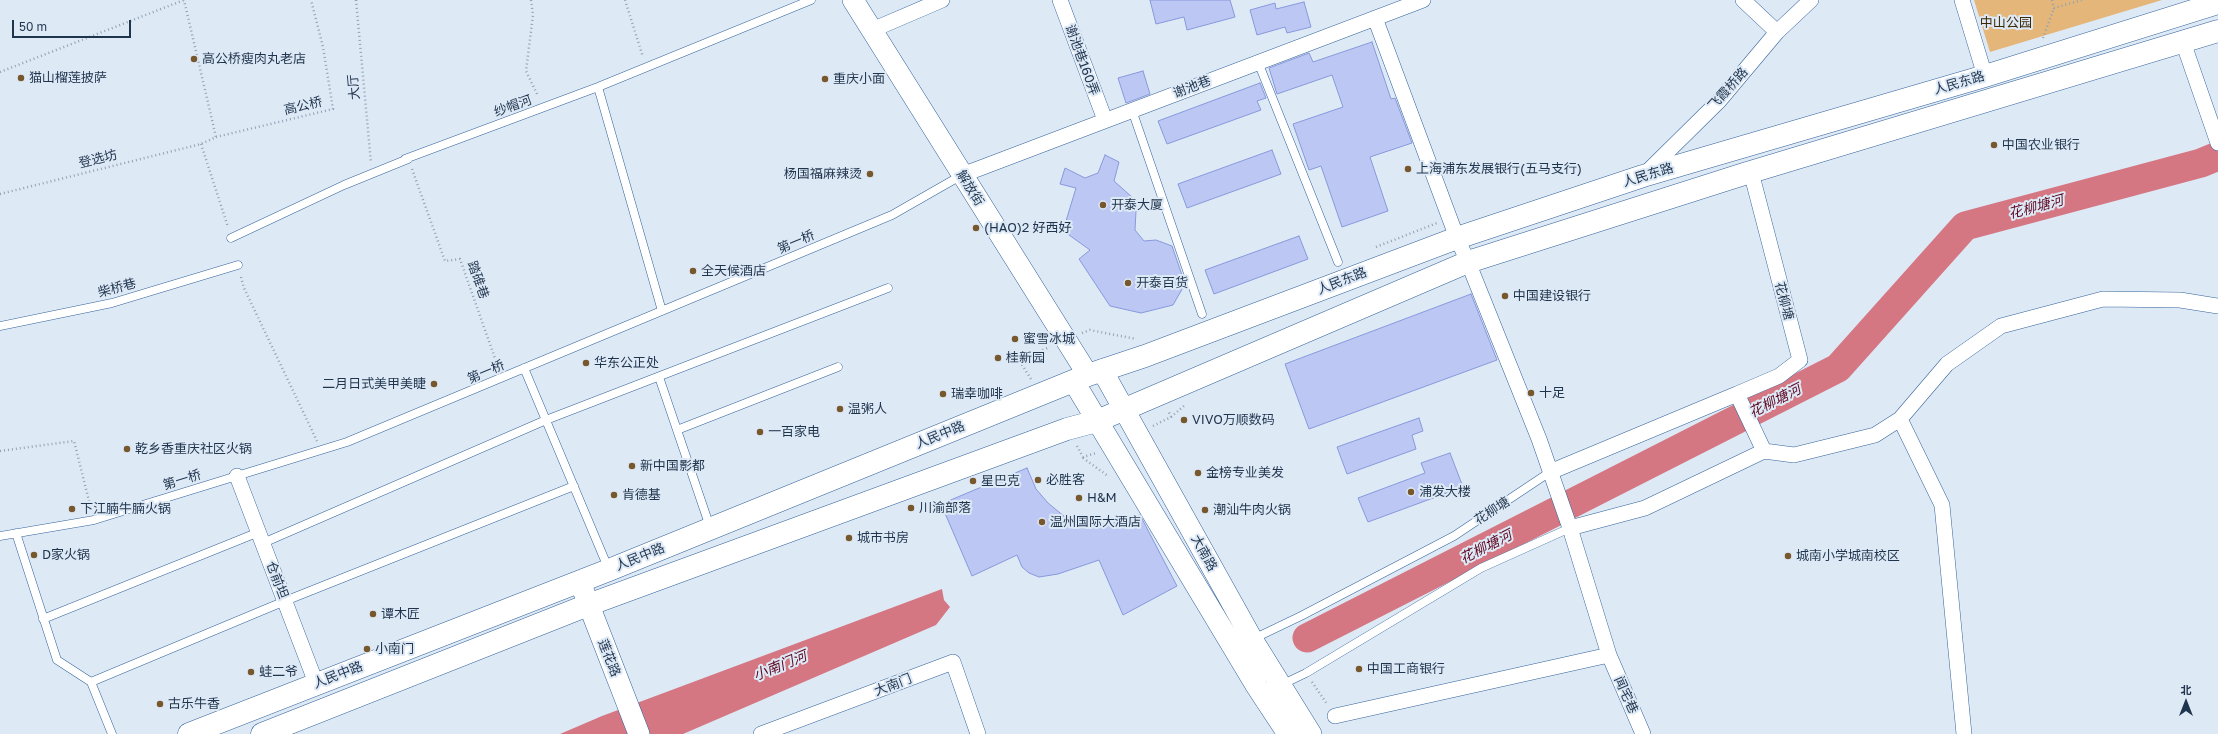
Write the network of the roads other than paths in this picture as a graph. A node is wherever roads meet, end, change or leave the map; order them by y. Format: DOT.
graph roads {
  1 [pos="811,0"];
  2 [pos="853,0"];
  3 [pos="1060,0"];
  4 [pos="1423,0"];
  5 [pos="1743,0"];
  6 [pos="1810,0"];
  7 [pos="1962,0"];
  8 [pos="939,1"];
  9 [pos="2218,3"];
  10 [pos="1375,18"];
  11 [pos="872,30"];
  12 [pos="2218,31"];
  13 [pos="1777,32"];
  14 [pos="2183,42"];
  15 [pos="1258,62"];
  16 [pos="1985,76"];
  17 [pos="598,87"];
  18 [pos="1132,110"];
  19 [pos="1105,120"];
  20 [pos="2216,138"];
  21 [pos="1751,172"];
  22 [pos="962,175"];
  23 [pos="1643,176"];
  24 [pos="231,238"];
  25 [pos="1457,238"];
  26 [pos="1338,262"];
  27 [pos="1468,262"];
  28 [pos="238,265"];
  29 [pos="888,288"];
  30 [pos="2218,306"];
  31 [pos="662,311"];
  32 [pos="1202,314"];
  33 [pos="0,326"];
  34 [pos="838,367"];
  35 [pos="524,368"];
  36 [pos="659,376"];
  37 [pos="1088,376"];
  38 [pos="1739,398"];
  39 [pos="1124,410"];
  40 [pos="1900,419"];
  41 [pos="546,420"];
  42 [pos="1097,421"];
  43 [pos="677,430"];
  44 [pos="1764,451"];
  45 [pos="1550,472"];
  46 [pos="237,476"];
  47 [pos="574,486"];
  48 [pos="1570,528"];
  49 [pos="710,529"];
  50 [pos="16,533"];
  51 [pos="0,536"];
  52 [pos="261,538"];
  53 [pos="609,570"];
  54 [pos="580,582"];
  55 [pos="285,601"];
  56 [pos="588,605"];
  57 [pos="44,618"];
  58 [pos="1252,639"];
  59 [pos="1608,655"];
  60 [pos="1277,681"];
  61 [pos="91,682"];
  62 [pos="316,684"];
  63 [pos="1335,716"];
  64 [pos="1282,732"];
  65 [pos="112,734"];
  66 [pos="189,734"];
  67 [pos="262,734"];
  68 [pos="639,734"];
  69 [pos="761,734"];
  70 [pos="978,734"];
  71 [pos="1311,734"];
  72 [pos="1643,734"];
  73 [pos="1964,734"];
  1 -- 17 [label="lane, 纱帽河"];
  2 -- 11 [label="main road, 解放街"];
  3 -- 19 [label="street, 谢池巷160弄"];
  4 -- 10 [label="street, 谢池巷"];
  5 -- 13 [label="street"];
  6 -- 13 [label="street, 飞霞桥路"];
  7 -- 16 [label="street"];
  8 -- 11 [label="street"];
  9 -- 16 [label="highway, 人民东路"];
  10 -- 15 [label="street, 谢池巷"];
  10 -- 25 [label="street, 闻宅巷"];
  11 -- 22 [label="main road, 解放街"];
  12 -- 14 [label="highway, 人民东路"];
  13 -- 23 [label="street, 飞霞桥路"];
  14 -- 20 [label="street"];
  14 -- 21 [label="highway, 人民东路"];
  15 -- 18 [label="street, 谢池巷"];
  15 -- 26 [label="lane"];
  16 -- 23 [label="highway, 人民东路"];
  17 -- 24 [label="lane, 纱帽河"];
  17 -- 31 [label="lane"];
  18 -- 19 [label="street, 谢池巷"];
  18 -- 32 [label="lane"];
  19 -- 22 [label="street, 谢池巷"];
  21 -- 27 [label="highway, 人民东路"];
  21 -- 38 [label="street, 花柳塘"];
  22 -- 31 [label="lane, 第一桥"];
  22 -- 37 [label="main road, 解放街"];
  23 -- 25 [label="highway, 人民东路"];
  25 -- 27 [label="street, 闻宅巷"];
  25 -- 37 [label="highway, 人民东路"];
  27 -- 39 [label="highway, 人民东路"];
  27 -- 45 [label="street, 闻宅巷"];
  28 -- 33 [label="lane, 柴桥巷"];
  29 -- 36 [label="lane"];
  30 -- 40 [label="street"];
  31 -- 35 [label="lane, 第一桥"];
  34 -- 43 [label="lane"];
  35 -- 41 [label="lane"];
  35 -- 46 [label="lane, 第一桥"];
  36 -- 41 [label="lane"];
  36 -- 43 [label="lane"];
  37 -- 39 [label="main road, 大南路"];
  37 -- 42 [label="main road, 大南路"];
  37 -- 49 [label="highway, 人民中路"];
  38 -- 44 [label="street"];
  38 -- 45 [label="street, 花柳塘"];
  39 -- 42 [label="highway, 人民东路"];
  39 -- 58 [label="main road, 大南路"];
  40 -- 44 [label="street"];
  40 -- 73 [label="street"];
  41 -- 47 [label="lane"];
  41 -- 52 [label="lane"];
  42 -- 56 [label="highway, 人民中路"];
  42 -- 64 [label="main road, 大南路"];
  43 -- 49 [label="lane"];
  44 -- 48 [label="street"];
  45 -- 48 [label="street, 闻宅巷"];
  45 -- 58 [label="lane, 花柳塘"];
  46 -- 50 [label="lane, 第一桥"];
  46 -- 52 [label="street, 仓前坦"];
  47 -- 53 [label="lane"];
  47 -- 55 [label="lane"];
  48 -- 59 [label="street, 闻宅巷"];
  48 -- 60 [label="lane"];
  49 -- 53 [label="highway, 人民中路"];
  50 -- 51 [label="lane, 第一桥"];
  50 -- 57 [label="lane"];
  52 -- 55 [label="street, 仓前坦"];
  52 -- 57 [label="lane"];
  53 -- 54 [label="highway, 人民中路"];
  54 -- 56 [label="main road, 莲花路"];
  54 -- 62 [label="highway, 人民中路"];
  55 -- 61 [label="lane"];
  55 -- 62 [label="street, 仓前坦"];
  56 -- 67 [label="highway, 人民中路"];
  56 -- 68 [label="main road, 莲花路"];
  57 -- 61 [label="lane"];
  58 -- 60 [label="main road, 大南路"];
  59 -- 63 [label="street"];
  59 -- 72 [label="street, 闻宅巷"];
  60 -- 71 [label="main road, 大南路"];
  61 -- 65 [label="lane"];
  62 -- 66 [label="highway, 人民中路"];
  69 -- 70 [label="street, 大南门"];
}
